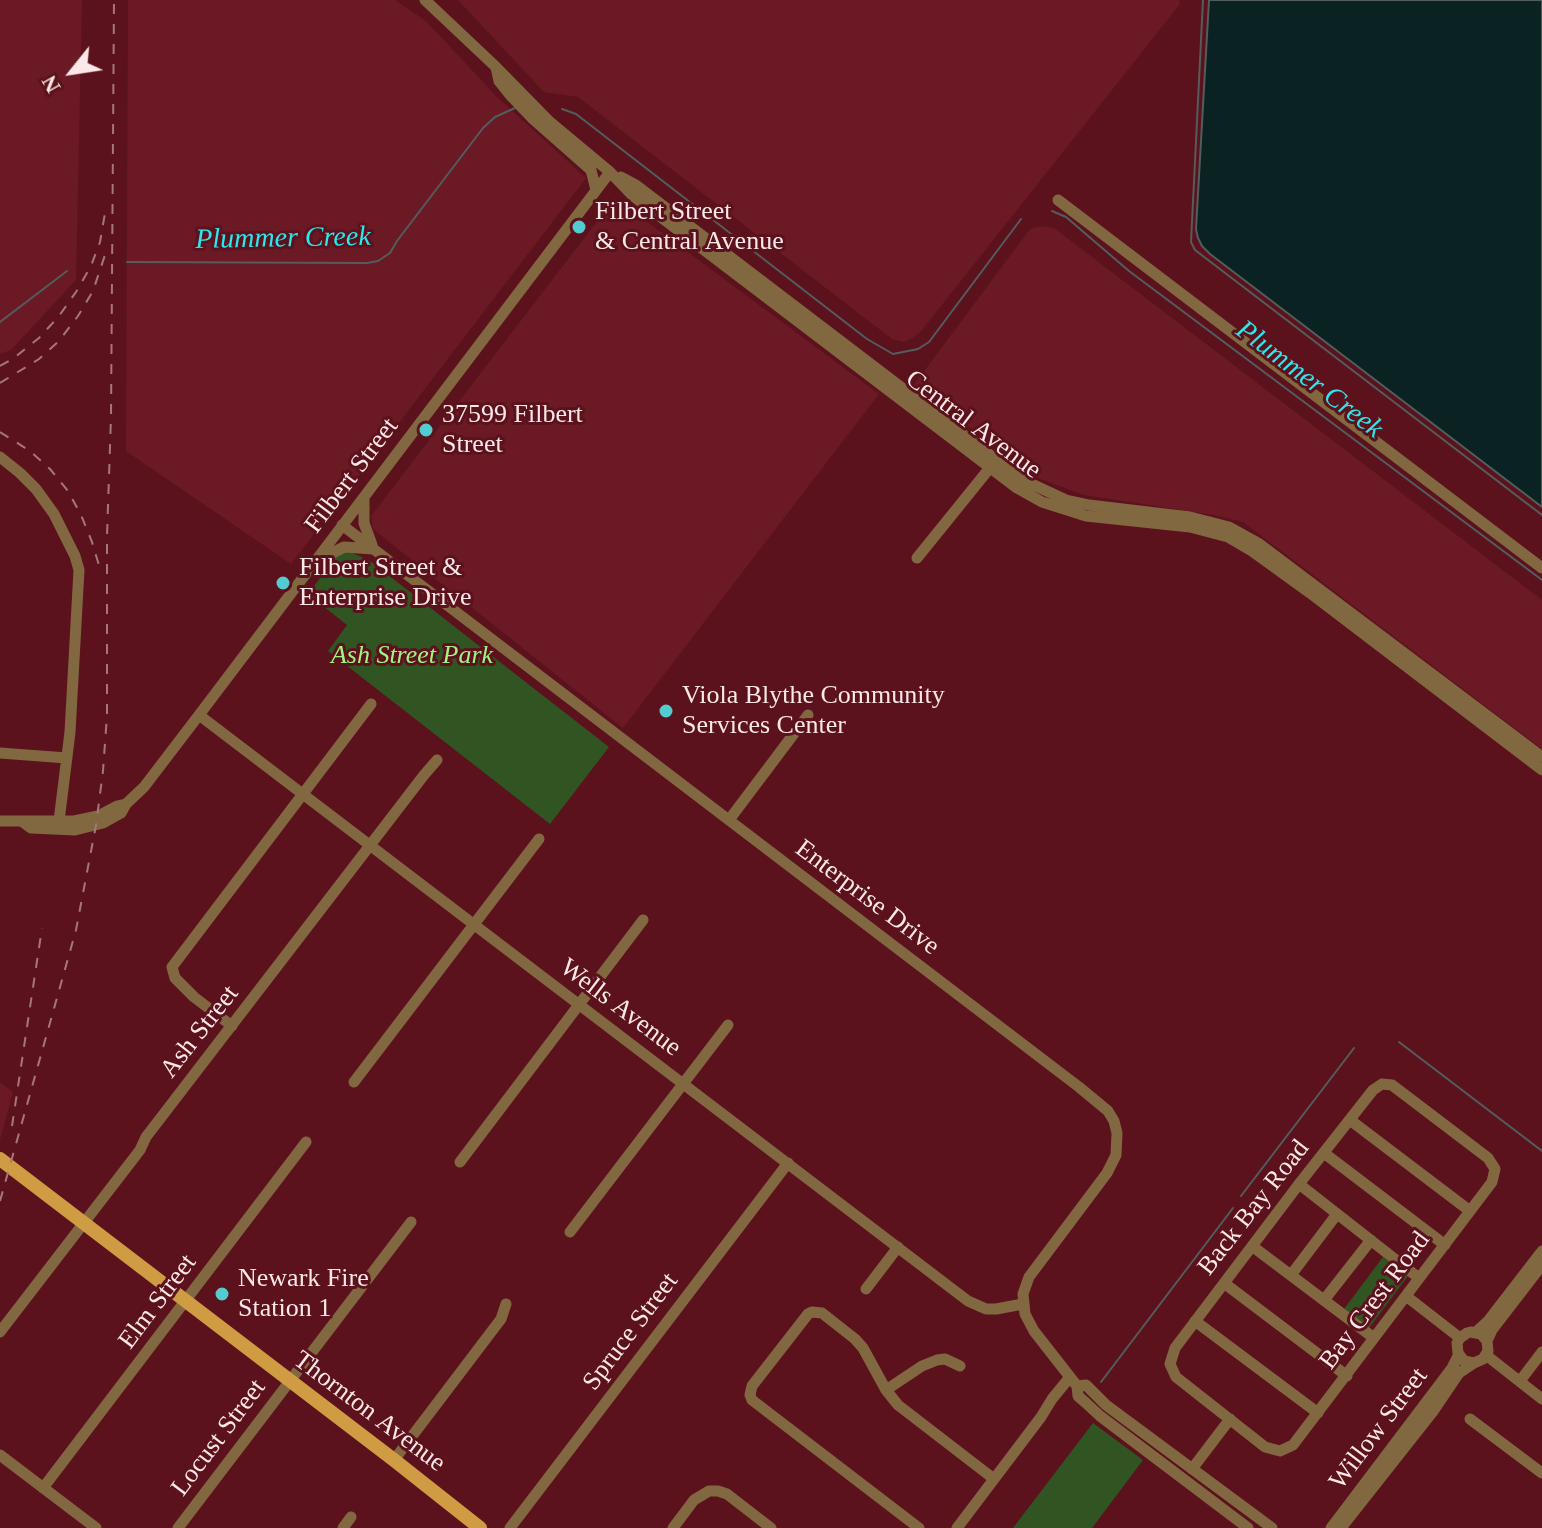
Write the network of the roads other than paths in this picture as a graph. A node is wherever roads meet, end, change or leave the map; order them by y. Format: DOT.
graph roads {
  1 [pos="425,0"];
  2 [pos="496,67"];
  3 [pos="610,172"];
  4 [pos="596,190"];
  5 [pos="1058,200"];
  6 [pos="0,457"];
  7 [pos="992,464"];
  8 [pos="364,497"];
  9 [pos="342,525"];
  10 [pos="373,549"];
  11 [pos="917,558"];
  12 [pos="314,563"];
  13 [pos="1542,568"];
  14 [pos="371,704"];
  15 [pos="199,715"];
  16 [pos="808,715"];
  17 [pos="0,753"];
  18 [pos="1542,757"];
  19 [pos="67,758"];
  20 [pos="437,760"];
  21 [pos="1542,770"];
  22 [pos="304,794"];
  23 [pos="97,820"];
  24 [pos="729,820"];
  25 [pos="0,821"];
  26 [pos="59,821"];
  27 [pos="23,822"];
  28 [pos="539,839"];
  29 [pos="370,845"];
  30 [pos="643,920"];
  31 [pos="474,925"];
  32 [pos="579,1004"];
  33 [pos="728,1025"];
  34 [pos="232,1026"];
  35 [pos="354,1082"];
  36 [pos="683,1084"];
  37 [pos="1350,1120"];
  38 [pos="306,1142"];
  39 [pos="1324,1153"];
  40 [pos="0,1159"];
  41 [pos="460,1162"];
  42 [pos="788,1163"];
  43 [pos="1495,1169"];
  44 [pos="1299,1184"];
  45 [pos="1470,1211"];
  46 [pos="1337,1214"];
  47 [pos="411,1222"];
  48 [pos="83,1223"];
  49 [pos="570,1232"];
  50 [pos="1371,1240"];
  51 [pos="1445,1245"];
  52 [pos="1252,1246"];
  53 [pos="898,1247"];
  54 [pos="1542,1251"];
  55 [pos="1542,1265"];
  56 [pos="1291,1275"];
  57 [pos="1419,1278"];
  58 [pos="1224,1283"];
  59 [pos="866,1289"];
  60 [pos="1406,1296"];
  61 [pos="1324,1300"];
  62 [pos="186,1302"];
  63 [pos="506,1304"];
  64 [pos="1023,1304"];
  65 [pos="1195,1321"];
  66 [pos="0,1332"];
  67 [pos="1476,1332"];
  68 [pos="1374,1338"];
  69 [pos="1460,1338"];
  70 [pos="1487,1341"];
  71 [pos="1542,1352"];
  72 [pos="1459,1354"];
  73 [pos="1486,1355"];
  74 [pos="1474,1363"];
  75 [pos="960,1366"];
  76 [pos="1347,1376"];
  77 [pos="290,1381"];
  78 [pos="1074,1381"];
  79 [pos="1520,1381"];
  80 [pos="886,1390"];
  81 [pos="1542,1399"];
  82 [pos="1318,1413"];
  83 [pos="1230,1419"];
  84 [pos="1470,1419"];
  85 [pos="0,1455"];
  86 [pos="394,1460"];
  87 [pos="1192,1469"];
  88 [pos="1542,1473"];
  89 [pos="994,1479"];
  90 [pos="43,1488"];
  91 [pos="351,1517"];
  92 [pos="1345,1525"];
  93 [pos="96,1528"];
  94 [pos="178,1528"];
  95 [pos="343,1528"];
  96 [pos="480,1528"];
  97 [pos="510,1528"];
  98 [pos="673,1528"];
  99 [pos="771,1528"];
  100 [pos="919,1528"];
  101 [pos="957,1528"];
  102 [pos="1248,1528"];
  103 [pos="1272,1528"];
  104 [pos="1331,1528"];
  1 -- 2 [label="street, Central Avenue"];
  2 -- 3 [label="street, Central Avenue"];
  2 -- 4 [label="street"];
  3 -- 4 [label="street, Filbert Street"];
  3 -- 7 [label="street, Central Avenue"];
  4 -- 8 [label="street, Filbert Street"];
  5 -- 13 [label="street"];
  6 -- 19 [label="street"];
  7 -- 11 [label="street"];
  7 -- 18 [label="street, Central Avenue"];
  7 -- 21 [label="street, Central Avenue"];
  8 -- 9 [label="street, Filbert Street"];
  8 -- 10 [label="street"];
  9 -- 10 [label="street, Enterprise Drive"];
  9 -- 12 [label="street, Filbert Street"];
  10 -- 12 [label="street"];
  10 -- 24 [label="street, Enterprise Drive"];
  12 -- 15 [label="street, Filbert Street"];
  14 -- 22 [label="street"];
  15 -- 22 [label="street, Wells Avenue"];
  15 -- 23 [label="street, Filbert Street"];
  16 -- 24 [label="street"];
  17 -- 19 [label="street"];
  19 -- 26 [label="street"];
  20 -- 29 [label="street, Ash Street"];
  22 -- 29 [label="street, Wells Avenue"];
  22 -- 34 [label="street"];
  23 -- 26 [label="street"];
  23 -- 27 [label="street"];
  24 -- 64 [label="street, Enterprise Drive"];
  25 -- 27 [label="street"];
  26 -- 27 [label="street"];
  28 -- 31 [label="street"];
  29 -- 31 [label="street, Wells Avenue"];
  29 -- 34 [label="street, Ash Street"];
  30 -- 32 [label="street"];
  31 -- 32 [label="street, Wells Avenue"];
  31 -- 35 [label="street"];
  32 -- 36 [label="street, Wells Avenue"];
  32 -- 41 [label="street"];
  33 -- 36 [label="street"];
  34 -- 48 [label="street, Ash Street"];
  36 -- 42 [label="street, Wells Avenue"];
  36 -- 49 [label="street"];
  37 -- 39 [label="street, Back Bay Road"];
  37 -- 43 [label="street, Back Bay Road"];
  37 -- 45 [label="street"];
  38 -- 62 [label="street, Elm Street"];
  39 -- 44 [label="street, Back Bay Road"];
  39 -- 51 [label="street"];
  40 -- 48 [label="main road, Thornton Avenue"];
  42 -- 53 [label="street, Wells Avenue"];
  42 -- 97 [label="street, Spruce Street"];
  43 -- 45 [label="street, Bay Crest Road"];
  44 -- 46 [label="street"];
  44 -- 52 [label="street, Back Bay Road"];
  45 -- 51 [label="street, Bay Crest Road"];
  46 -- 50 [label="street"];
  46 -- 56 [label="street"];
  47 -- 77 [label="street, Locust Street"];
  48 -- 62 [label="main road, Thornton Avenue"];
  48 -- 66 [label="street, Ash Street"];
  50 -- 57 [label="street"];
  50 -- 61 [label="street"];
  51 -- 57 [label="street, Bay Crest Road"];
  52 -- 56 [label="street"];
  52 -- 58 [label="street, Back Bay Road"];
  53 -- 59 [label="street"];
  53 -- 64 [label="street, Wells Avenue"];
  54 -- 67 [label="street"];
  55 -- 70 [label="street"];
  56 -- 61 [label="street"];
  57 -- 60 [label="street, Bay Crest Road"];
  58 -- 65 [label="street, Back Bay Road"];
  58 -- 76 [label="street"];
  60 -- 68 [label="street, Bay Crest Road"];
  60 -- 69 [label="street"];
  61 -- 68 [label="street"];
  62 -- 77 [label="main road, Thornton Avenue"];
  62 -- 90 [label="street, Elm Street"];
  63 -- 86 [label="street"];
  64 -- 78 [label="street"];
  65 -- 82 [label="street"];
  65 -- 83 [label="street, Back Bay Road"];
  67 -- 69 [label="street"];
  67 -- 70 [label="street"];
  68 -- 76 [label="street, Bay Crest Road"];
  69 -- 72 [label="street"];
  70 -- 73 [label="street"];
  71 -- 79 [label="street"];
  72 -- 74 [label="street"];
  72 -- 104 [label="street, Willow Street"];
  73 -- 74 [label="street"];
  73 -- 79 [label="street"];
  74 -- 92 [label="street, Willow Street"];
  75 -- 80 [label="street"];
  76 -- 82 [label="street, Bay Crest Road"];
  77 -- 86 [label="main road, Thornton Avenue"];
  77 -- 94 [label="street, Locust Street"];
  78 -- 87 [label="street"];
  78 -- 89 [label="street"];
  78 -- 102 [label="street"];
  79 -- 81 [label="street"];
  80 -- 89 [label="street"];
  80 -- 100 [label="street"];
  82 -- 83 [label="street, Bay Crest Road"];
  83 -- 87 [label="street"];
  84 -- 88 [label="street"];
  85 -- 90 [label="street"];
  86 -- 96 [label="main road, Thornton Avenue"];
  87 -- 103 [label="street"];
  89 -- 101 [label="street"];
  90 -- 93 [label="street"];
  91 -- 95 [label="street"];
  98 -- 99 [label="street"];
}
